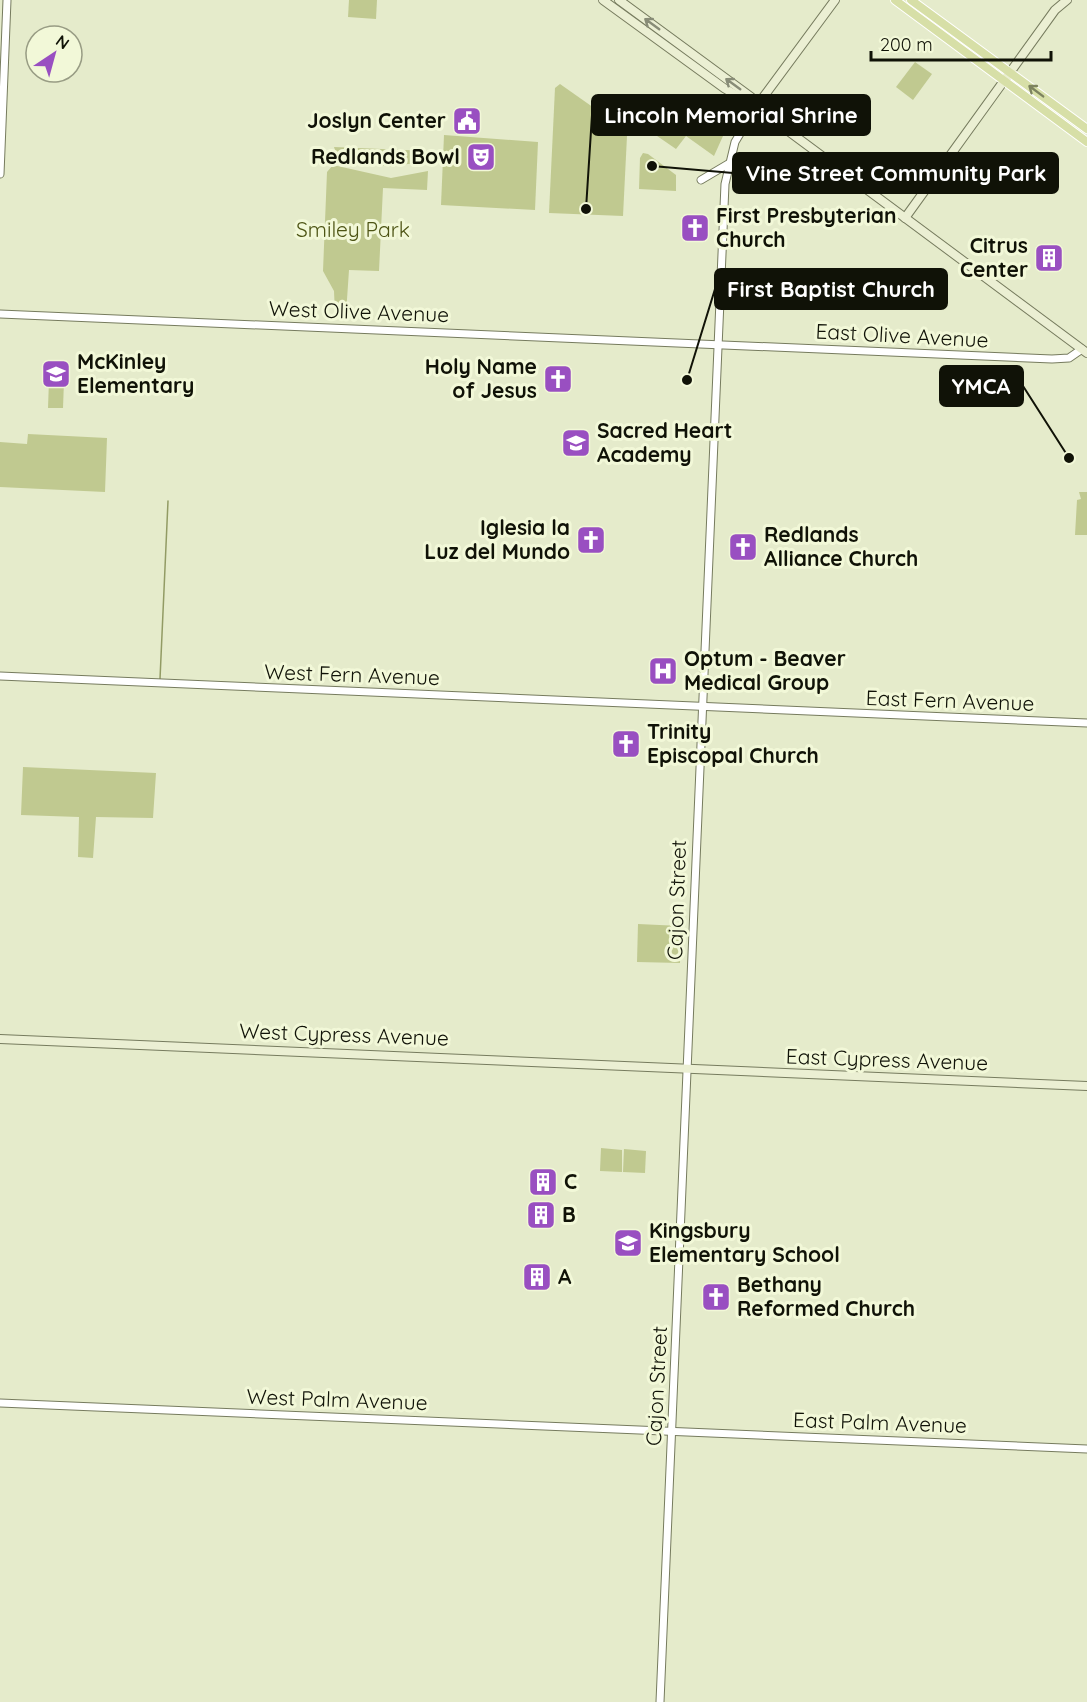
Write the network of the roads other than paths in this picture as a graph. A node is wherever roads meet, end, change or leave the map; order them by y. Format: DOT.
graph roads {
  1 [pos="7,0"];
  2 [pos="603,0"];
  3 [pos="619,0"];
  4 [pos="835,0"];
  5 [pos="895,0"];
  6 [pos="911,0"];
  7 [pos="1058,0"];
  8 [pos="1067,0"];
  9 [pos="1055,10"];
  10 [pos="1010,72"];
  11 [pos="1005,81"];
  12 [pos="756,107"];
  13 [pos="1087,129"];
  14 [pos="1087,142"];
  15 [pos="728,164"];
  16 [pos="0,174"];
  17 [pos="701,180"];
  18 [pos="905,218"];
  19 [pos="0,314"];
  20 [pos="717,344"];
  21 [pos="1085,351"];
  22 [pos="0,676"];
  23 [pos="703,708"];
  24 [pos="1087,723"];
  25 [pos="0,1039"];
  26 [pos="687,1068"];
  27 [pos="1087,1086"];
  28 [pos="0,1402"];
  29 [pos="672,1431"];
  30 [pos="1087,1449"];
  31 [pos="660,1702"];
  1 -- 16 [label="street"];
  2 -- 12 [label="main road"];
  12 -- 3 [label="main road, one-way"];
  4 -- 12 [label="main road"];
  5 -- 11 [label="main road"];
  6 -- 10 [label="main road"];
  7 -- 9 [label="main road"];
  8 -- 9 [label="main road"];
  9 -- 10 [label="main road"];
  10 -- 11 [label="main road"];
  13 -- 10 [label="main road, one-way"];
  11 -- 14 [label="main road"];
  11 -- 18 [label="main road"];
  12 -- 15 [label="street, Cajon Street"];
  12 -- 18 [label="main road"];
  15 -- 17 [label="street"];
  15 -- 20 [label="street, Cajon Street"];
  18 -- 21 [label="main road"];
  19 -- 20 [label="street, West Olive Avenue"];
  20 -- 21 [label="street, East Olive Avenue"];
  20 -- 23 [label="street, Cajon Street"];
  22 -- 23 [label="street, West Fern Avenue"];
  23 -- 24 [label="street, East Fern Avenue"];
  23 -- 26 [label="street, Cajon Street"];
  25 -- 26 [label="main road, West Cypress Avenue"];
  26 -- 27 [label="main road, East Cypress Avenue"];
  26 -- 29 [label="street, Cajon Street"];
  28 -- 29 [label="street, West Palm Avenue"];
  29 -- 30 [label="street, East Palm Avenue"];
  29 -- 31 [label="street, Cajon Street"];
}
